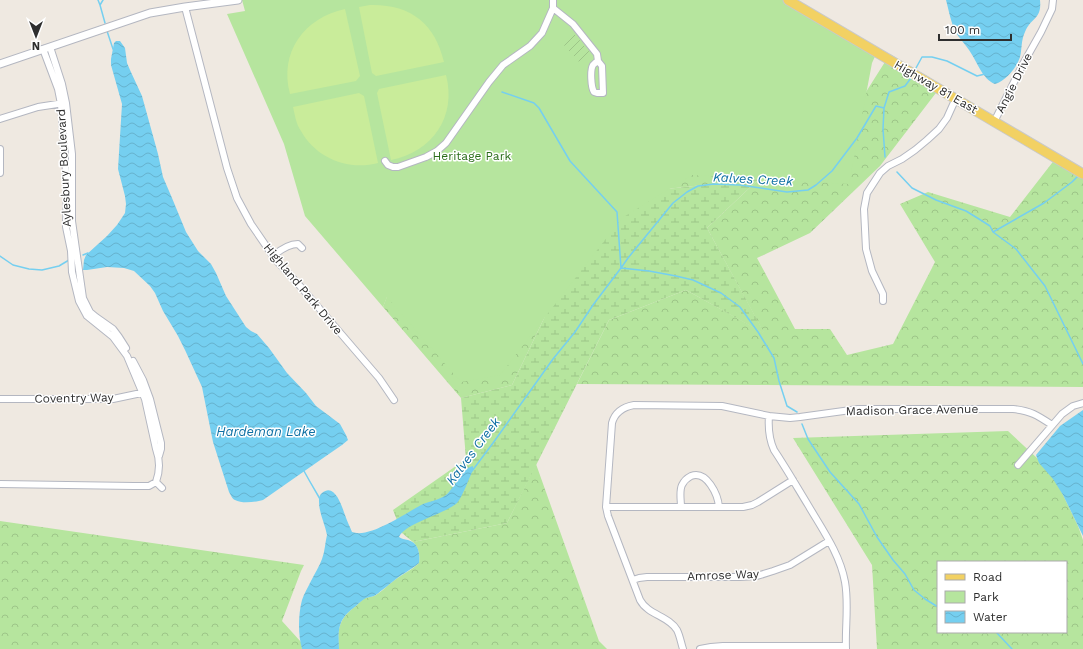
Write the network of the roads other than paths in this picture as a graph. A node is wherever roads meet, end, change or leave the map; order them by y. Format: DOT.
graph roads {
  1 [pos="238,0"];
  2 [pos="553,0"];
  3 [pos="788,0"];
  4 [pos="1053,0"];
  5 [pos="185,6"];
  6 [pos="553,8"];
  7 [pos="50,47"];
  8 [pos="42,49"];
  9 [pos="598,61"];
  10 [pos="0,64"];
  11 [pos="956,98"];
  12 [pos="63,103"];
  13 [pos="0,119"];
  14 [pos="994,122"];
  15 [pos="0,150"];
  16 [pos="385,161"];
  17 [pos="0,172"];
  18 [pos="1083,174"];
  19 [pos="302,248"];
  20 [pos="273,256"];
  21 [pos="883,301"];
  22 [pos="145,392"];
  23 [pos="0,399"];
  24 [pos="394,400"];
  25 [pos="1083,403"];
  26 [pos="769,416"];
  27 [pos="1052,426"];
  28 [pos="1018,465"];
  29 [pos="793,480"];
  30 [pos="156,482"];
  31 [pos="0,484"];
  32 [pos="162,488"];
  33 [pos="606,507"];
  34 [pos="681,507"];
  35 [pos="719,507"];
  36 [pos="829,541"];
  37 [pos="633,580"];
  38 [pos="846,648"];
  39 [pos="683,649"];
  40 [pos="700,649"];
  1 -- 5 [label="street"];
  2 -- 6 [label="street"];
  3 -- 11 [label="main road, Highway 81 East"];
  4 -- 14 [label="street, Angie Drive"];
  5 -- 7 [label="street"];
  5 -- 20 [label="street, Highland Park Drive"];
  6 -- 9 [label="street"];
  6 -- 16 [label="street"];
  7 -- 8 [label="street"];
  7 -- 12 [label="street, Aylesbury Boulevard"];
  8 -- 10 [label="street"];
  8 -- 12 [label="street, Aylesbury Boulevard"];
  9 -- 9 [label="street"];
  11 -- 14 [label="main road, Highway 81 East"];
  11 -- 21 [label="street"];
  12 -- 13 [label="street"];
  12 -- 22 [label="street, Aylesbury Boulevard"];
  14 -- 18 [label="main road, Highway 81 East"];
  15 -- 17 [label="street"];
  19 -- 20 [label="street"];
  20 -- 24 [label="street, Highland Park Drive"];
  22 -- 23 [label="street, Coventry Way"];
  22 -- 30 [label="street, Aylesbury Boulevard"];
  25 -- 27 [label="street"];
  26 -- 27 [label="street, Madison Grace Avenue"];
  26 -- 29 [label="street"];
  26 -- 33 [label="street, Madison Grace Avenue"];
  27 -- 28 [label="street"];
  29 -- 35 [label="street"];
  29 -- 36 [label="street"];
  30 -- 31 [label="street"];
  30 -- 32 [label="street"];
  33 -- 34 [label="street"];
  33 -- 37 [label="street, Madison Grace Avenue"];
  34 -- 35 [label="street"];
  34 -- 35 [label="street"];
  36 -- 37 [label="street, Amrose Way"];
  36 -- 38 [label="street"];
  37 -- 39 [label="street, Madison Grace Avenue"];
  38 -- 40 [label="street"];
}
